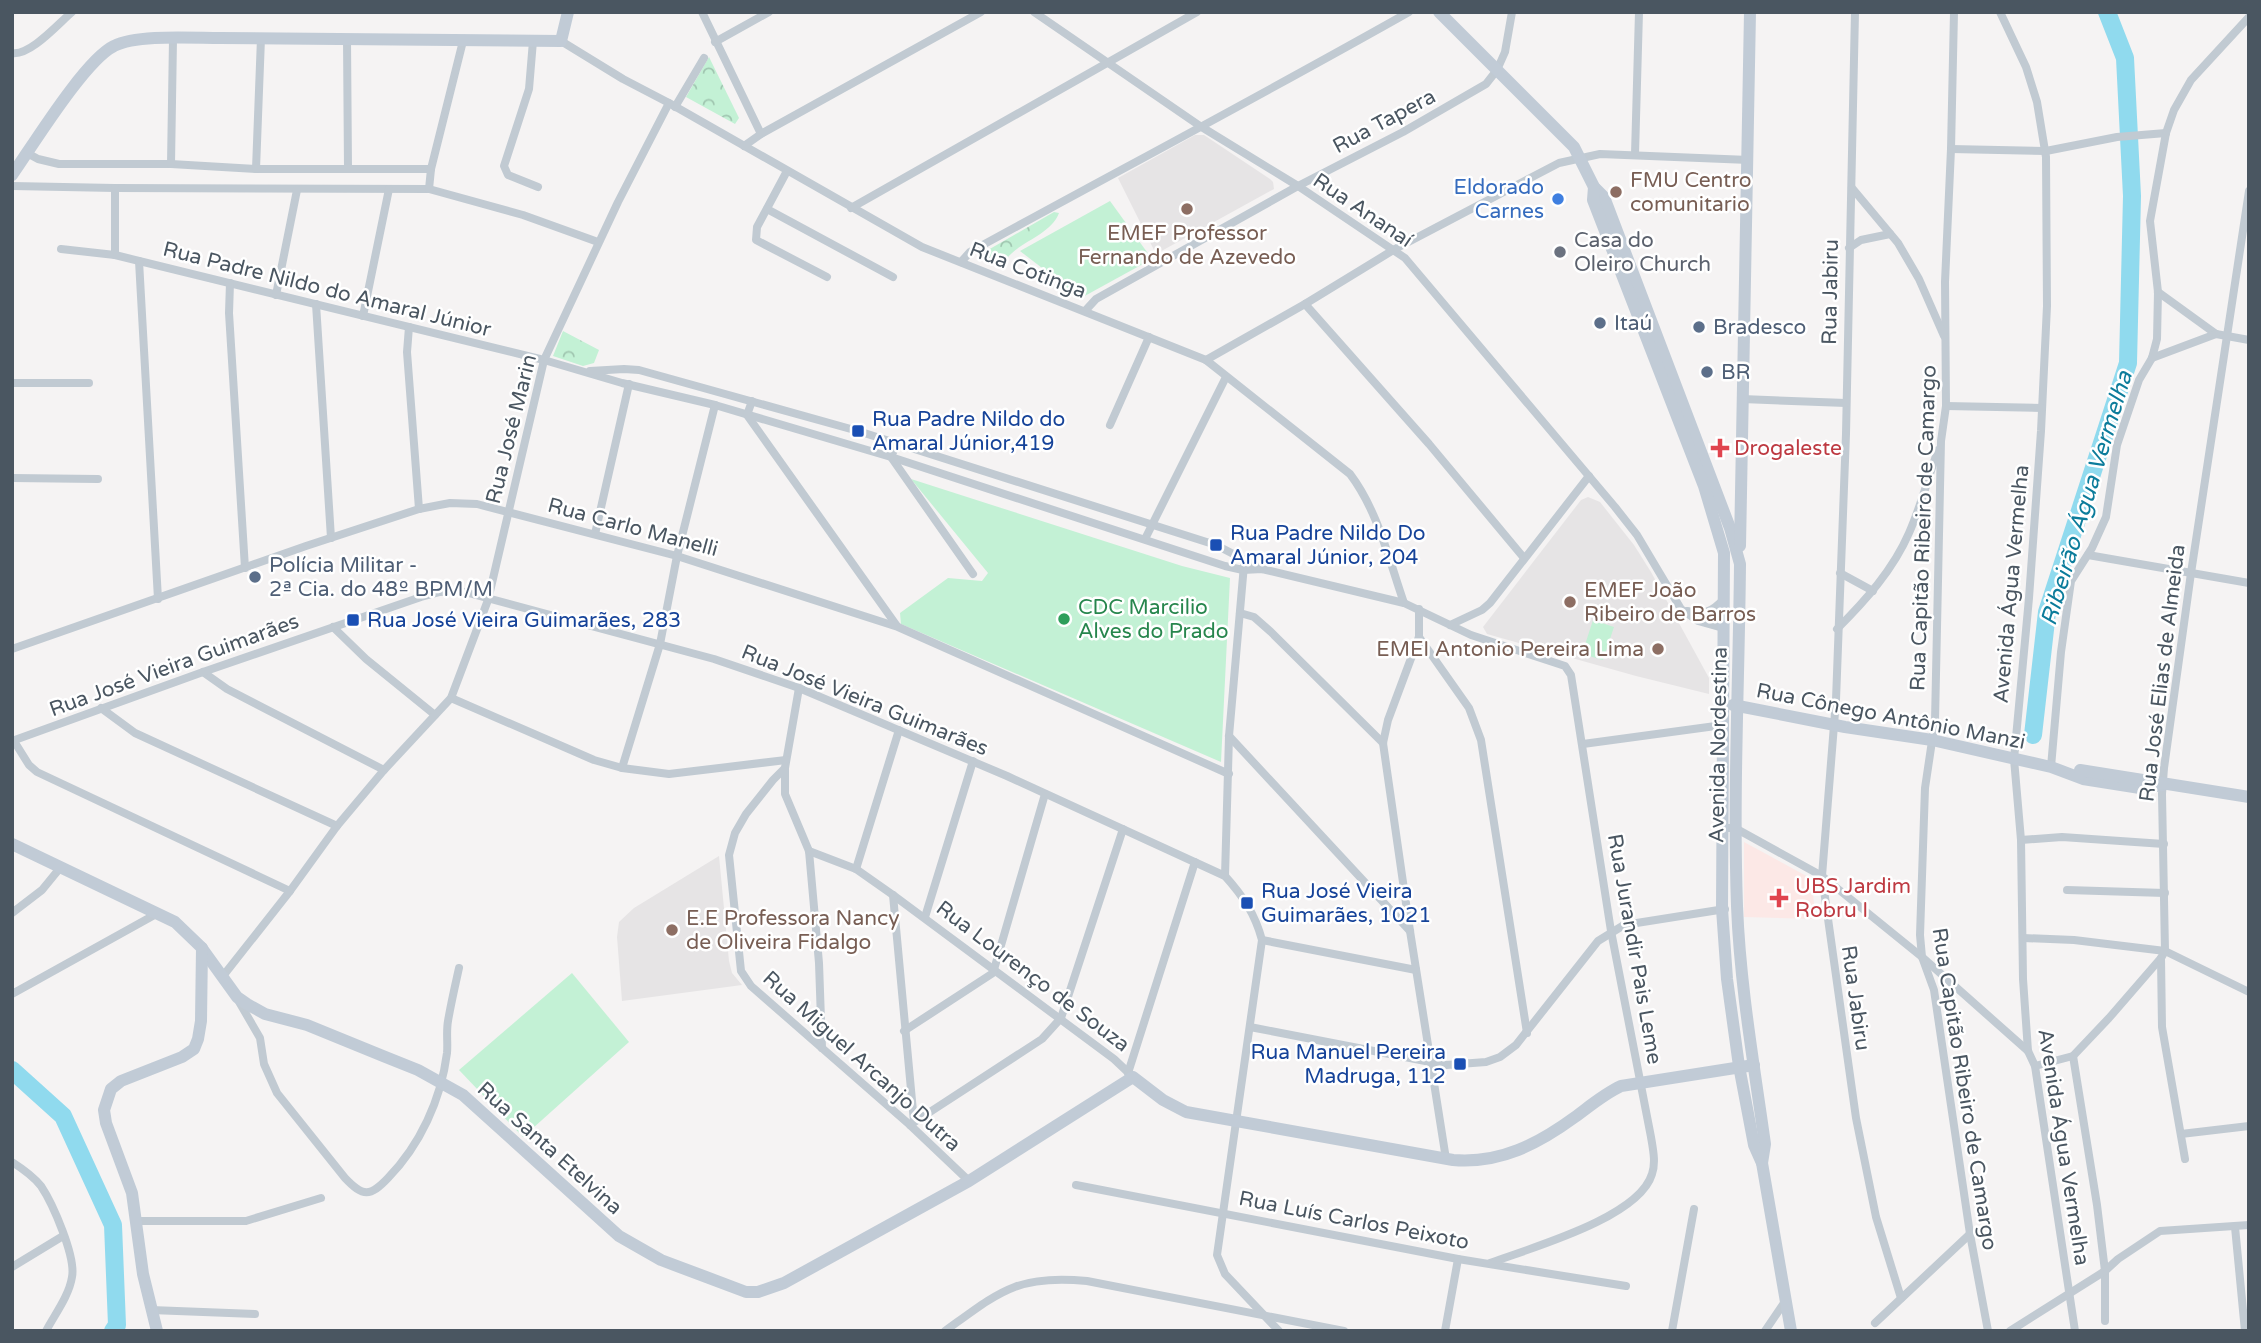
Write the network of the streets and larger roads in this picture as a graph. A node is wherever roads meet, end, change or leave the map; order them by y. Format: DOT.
graph roads {
  1 [pos="72,12"];
  2 [pos="568,12"];
  3 [pos="702,12"];
  4 [pos="769,12"];
  5 [pos="981,12"];
  6 [pos="1034,12"];
  7 [pos="1197,12"];
  8 [pos="1409,12"];
  9 [pos="1439,12"];
  10 [pos="1512,12"];
  11 [pos="1639,12"];
  12 [pos="1750,12"];
  13 [pos="1855,12"];
  14 [pos="1954,12"];
  15 [pos="2000,12"];
  16 [pos="2249,17"];
  17 [pos="261,38"];
  18 [pos="173,39"];
  19 [pos="347,39"];
  20 [pos="463,41"];
  21 [pos="533,41"];
  22 [pos="561,41"];
  23 [pos="715,42"];
  24 [pos="12,53"];
  25 [pos="704,58"];
  26 [pos="1107,62"];
  27 [pos="1497,70"];
  28 [pos="672,105"];
  29 [pos="1200,126"];
  30 [pos="2166,133"];
  31 [pos="761,134"];
  32 [pos="744,146"];
  33 [pos="1951,149"];
  34 [pos="2046,151"];
  35 [pos="27,153"];
  36 [pos="1634,154"];
  37 [pos="1580,158"];
  38 [pos="1749,160"];
  39 [pos="170,164"];
  40 [pos="256,169"];
  41 [pos="348,169"];
  42 [pos="431,169"];
  43 [pos="787,171"];
  44 [pos="12,175"];
  45 [pos="12,186"];
  46 [pos="1298,186"];
  47 [pos="538,187"];
  48 [pos="115,188"];
  49 [pos="1852,188"];
  50 [pos="389,189"];
  51 [pos="429,189"];
  52 [pos="296,190"];
  53 [pos="2249,191"];
  54 [pos="851,208"];
  55 [pos="767,209"];
  56 [pos="1890,234"];
  57 [pos="598,242"];
  58 [pos="1849,248"];
  59 [pos="61,249"];
  60 [pos="1395,249"];
  61 [pos="116,255"];
  62 [pos="139,261"];
  63 [pos="961,262"];
  64 [pos="827,277"];
  65 [pos="893,277"];
  66 [pos="230,284"];
  67 [pos="2158,292"];
  68 [pos="276,295"];
  69 [pos="316,304"];
  70 [pos="1306,304"];
  71 [pos="1086,311"];
  72 [pos="363,316"];
  73 [pos="409,327"];
  74 [pos="2216,334"];
  75 [pos="1149,337"];
  76 [pos="2226,337"];
  77 [pos="1945,338"];
  78 [pos="2249,340"];
  79 [pos="2152,358"];
  80 [pos="544,360"];
  81 [pos="1206,360"];
  82 [pos="584,372"];
  83 [pos="1226,377"];
  84 [pos="12,383"];
  85 [pos="89,383"];
  86 [pos="629,384"];
  87 [pos="1742,399"];
  88 [pos="752,401"];
  89 [pos="1846,403"];
  90 [pos="715,405"];
  91 [pos="1947,406"];
  92 [pos="2042,408"];
  93 [pos="747,415"];
  94 [pos="1110,425"];
  95 [pos="1941,441"];
  96 [pos="897,443"];
  97 [pos="891,457"];
  98 [pos="1589,476"];
  99 [pos="12,478"];
  100 [pos="98,480"];
  101 [pos="1741,487"];
  102 [pos="1715,503"];
  103 [pos="419,509"];
  104 [pos="508,511"];
  105 [pos="1150,525"];
  106 [pos="595,534"];
  107 [pos="331,538"];
  108 [pos="1145,538"];
  109 [pos="2088,555"];
  110 [pos="677,556"];
  111 [pos="1524,558"];
  112 [pos="1244,559"];
  113 [pos="1740,564"];
  114 [pos="245,568"];
  115 [pos="1262,569"];
  116 [pos="1243,570"];
  117 [pos="1840,573"];
  118 [pos="2191,573"];
  119 [pos="973,574"];
  120 [pos="2249,583"];
  121 [pos="1873,591"];
  122 [pos="158,598"];
  123 [pos="1724,599"];
  124 [pos="488,600"];
  125 [pos="1404,603"];
  126 [pos="1419,609"];
  127 [pos="1681,609"];
  128 [pos="1240,612"];
  129 [pos="1450,625"];
  130 [pos="333,627"];
  131 [pos="898,627"];
  132 [pos="1723,628"];
  133 [pos="1837,629"];
  134 [pos="1419,637"];
  135 [pos="660,644"];
  136 [pos="12,649"];
  137 [pos="203,672"];
  138 [pos="799,688"];
  139 [pos="451,698"];
  140 [pos="1723,703"];
  141 [pos="1738,706"];
  142 [pos="101,708"];
  143 [pos="435,715"];
  144 [pos="1723,725"];
  145 [pos="1835,726"];
  146 [pos="899,730"];
  147 [pos="1229,736"];
  148 [pos="1932,740"];
  149 [pos="13,741"];
  150 [pos="1383,743"];
  151 [pos="1583,744"];
  152 [pos="2014,759"];
  153 [pos="973,761"];
  154 [pos="786,764"];
  155 [pos="2051,767"];
  156 [pos="622,768"];
  157 [pos="384,769"];
  158 [pos="1229,774"];
  159 [pos="2163,785"];
  160 [pos="1045,794"];
  161 [pos="2249,797"];
  162 [pos="337,826"];
  163 [pos="1721,828"];
  164 [pos="1735,828"];
  165 [pos="1123,829"];
  166 [pos="2021,839"];
  167 [pos="12,844"];
  168 [pos="2164,844"];
  169 [pos="808,851"];
  170 [pos="1195,862"];
  171 [pos="60,868"];
  172 [pos="856,869"];
  173 [pos="1225,876"];
  174 [pos="1822,876"];
  175 [pos="2067,890"];
  176 [pos="290,891"];
  177 [pos="2165,893"];
  178 [pos="893,895"];
  179 [pos="1737,908"];
  180 [pos="1722,909"];
  181 [pos="12,913"];
  182 [pos="158,913"];
  183 [pos="925,918"];
  184 [pos="1410,931"];
  185 [pos="1611,931"];
  186 [pos="2023,938"];
  187 [pos="1262,940"];
  188 [pos="202,948"];
  189 [pos="2163,955"];
  190 [pos="1922,957"];
  191 [pos="994,967"];
  192 [pos="459,968"];
  193 [pos="1416,970"];
  194 [pos="223,976"];
  195 [pos="2249,992"];
  196 [pos="12,994"];
  197 [pos="237,998"];
  198 [pos="1061,1018"];
  199 [pos="1250,1027"];
  200 [pos="904,1031"];
  201 [pos="1527,1033"];
  202 [pos="822,1048"];
  203 [pos="2028,1051"];
  204 [pos="2073,1056"];
  205 [pos="1432,1062"];
  206 [pos="1754,1065"];
  207 [pos="1739,1066"];
  208 [pos="2035,1066"];
  209 [pos="1130,1075"];
  210 [pos="440,1082"];
  211 [pos="1641,1082"];
  212 [pos="1237,1122"];
  213 [pos="912,1123"];
  214 [pos="2249,1126"];
  215 [pos="2181,1134"];
  216 [pos="1446,1159"];
  217 [pos="2185,1159"];
  218 [pos="1762,1163"];
  219 [pos="13,1164"];
  220 [pos="969,1181"];
  221 [pos="1076,1185"];
  222 [pos="321,1198"];
  223 [pos="1694,1209"];
  224 [pos="1224,1213"];
  225 [pos="137,1221"];
  226 [pos="2249,1225"];
  227 [pos="2235,1227"];
  228 [pos="1969,1234"];
  229 [pos="63,1236"];
  230 [pos="1458,1258"];
  231 [pos="1490,1263"];
  232 [pos="12,1267"];
  233 [pos="2105,1271"];
  234 [pos="1626,1286"];
  235 [pos="2070,1294"];
  236 [pos="1900,1298"];
  237 [pos="1786,1300"];
  238 [pos="151,1310"];
  239 [pos="256,1314"];
  240 [pos="1265,1316"];
  241 [pos="2105,1321"];
  242 [pos="1875,1322"];
  243 [pos="46,1331"];
  244 [pos="157,1331"];
  245 [pos="945,1331"];
  246 [pos="1279,1331"];
  247 [pos="1344,1331"];
  248 [pos="1445,1331"];
  249 [pos="1672,1331"];
  250 [pos="1765,1331"];
  251 [pos="1791,1331"];
  252 [pos="1988,1331"];
  253 [pos="2010,1331"];
  254 [pos="2075,1331"];
  255 [pos="2245,1331"];
  1 -- 24 [label="street"];
  2 -- 22 [label="street"];
  3 -- 23 [label="street"];
  4 -- 23 [label="street"];
  5 -- 31 [label="street"];
  6 -- 26 [label="street, Rua Ananaí"];
  7 -- 26 [label="street"];
  8 -- 29 [label="street"];
  9 -- 27 [label="street, Avenida Nordestina"];
  10 -- 27 [label="street"];
  11 -- 36 [label="street"];
  12 -- 38 [label="street"];
  13 -- 49 [label="street, Rua Jabiru"];
  14 -- 33 [label="street, Rua Capitão Ribeiro de Camargo"];
  15 -- 34 [label="street, Avenida Água Vermelha"];
  16 -- 30 [label="street"];
  17 -- 18 [label="street"];
  17 -- 19 [label="street"];
  17 -- 40 [label="street"];
  18 -- 35 [label="street"];
  18 -- 39 [label="street"];
  19 -- 20 [label="street"];
  19 -- 41 [label="street"];
  20 -- 21 [label="street"];
  20 -- 42 [label="street"];
  21 -- 22 [label="street"];
  21 -- 47 [label="street"];
  22 -- 28 [label="street, Rua Cotinga"];
  23 -- 31 [label="street"];
  25 -- 28 [label="street, Rua José Marin"];
  26 -- 29 [label="street, Rua Ananaí"];
  26 -- 54 [label="street"];
  27 -- 37 [label="street, Avenida Nordestina"];
  27 -- 46 [label="street, Rua Tapera"];
  28 -- 32 [label="street, Rua Cotinga"];
  28 -- 57 [label="street, Rua José Marin"];
  29 -- 46 [label="street, Rua Ananaí"];
  29 -- 63 [label="street"];
  30 -- 34 [label="street"];
  30 -- 67 [label="street"];
  31 -- 32 [label="street"];
  32 -- 43 [label="street, Rua Cotinga"];
  33 -- 34 [label="street"];
  33 -- 77 [label="street, Rua Capitão Ribeiro de Camargo"];
  34 -- 92 [label="street, Avenida Água Vermelha"];
  35 -- 39 [label="street"];
  35 -- 44 [label="street"];
  36 -- 37 [label="street"];
  36 -- 38 [label="street"];
  37 -- 60 [label="street"];
  37 -- 102 [label="street, Avenida Nordestina"];
  38 -- 87 [label="street"];
  39 -- 40 [label="street"];
  40 -- 41 [label="street"];
  41 -- 42 [label="street"];
  42 -- 51 [label="street"];
  43 -- 54 [label="street, Rua Cotinga"];
  43 -- 55 [label="street"];
  45 -- 48 [label="street"];
  46 -- 60 [label="street, Rua Ananaí"];
  46 -- 71 [label="street, Rua Tapera"];
  48 -- 52 [label="street"];
  48 -- 61 [label="street"];
  49 -- 56 [label="street"];
  49 -- 58 [label="street, Rua Jabiru"];
  50 -- 51 [label="street"];
  50 -- 52 [label="street"];
  50 -- 72 [label="street"];
  51 -- 57 [label="street"];
  52 -- 68 [label="street"];
  53 -- 76 [label="street, Rua José Elias de Almeida"];
  54 -- 63 [label="street, Rua Cotinga"];
  55 -- 64 [label="street"];
  55 -- 65 [label="street"];
  56 -- 58 [label="street"];
  56 -- 77 [label="street"];
  57 -- 80 [label="street, Rua José Marin"];
  58 -- 89 [label="street, Rua Jabiru"];
  59 -- 61 [label="street, Rua Padre Nildo do Amaral Júnior"];
  60 -- 70 [label="street"];
  60 -- 98 [label="street, Rua Ananaí"];
  61 -- 62 [label="street, Rua Padre Nildo do Amaral Júnior"];
  62 -- 66 [label="street, Rua Padre Nildo do Amaral Júnior"];
  62 -- 122 [label="street"];
  63 -- 71 [label="street, Rua Cotinga"];
  66 -- 68 [label="street, Rua Padre Nildo do Amaral Júnior"];
  66 -- 114 [label="street"];
  67 -- 74 [label="street"];
  67 -- 79 [label="street"];
  68 -- 69 [label="street, Rua Padre Nildo do Amaral Júnior"];
  69 -- 72 [label="street, Rua Padre Nildo do Amaral Júnior"];
  69 -- 107 [label="street"];
  70 -- 81 [label="street"];
  70 -- 111 [label="street"];
  71 -- 75 [label="street, Rua Cotinga"];
  72 -- 73 [label="street, Rua Padre Nildo do Amaral Júnior"];
  73 -- 80 [label="street, Rua Padre Nildo do Amaral Júnior"];
  73 -- 103 [label="street"];
  74 -- 76 [label="street"];
  74 -- 79 [label="street"];
  75 -- 81 [label="street, Rua Cotinga"];
  75 -- 94 [label="street"];
  76 -- 78 [label="street"];
  76 -- 118 [label="street, Rua José Elias de Almeida"];
  77 -- 91 [label="street, Rua Capitão Ribeiro de Camargo"];
  79 -- 109 [label="street"];
  80 -- 82 [label="street, Rua Padre Nildo do Amaral Júnior"];
  80 -- 104 [label="street, Rua José Marin"];
  81 -- 83 [label="street, Rua Cotinga"];
  82 -- 86 [label="street, Rua Padre Nildo do Amaral Júnior"];
  82 -- 88 [label="street, Rua Padre Nildo do Amaral Júnior"];
  83 -- 105 [label="street"];
  83 -- 125 [label="street, Rua Cotinga"];
  84 -- 85 [label="street"];
  86 -- 90 [label="street, Rua Padre Nildo do Amaral Júnior"];
  86 -- 106 [label="street"];
  87 -- 89 [label="street"];
  87 -- 101 [label="street"];
  88 -- 93 [label="street"];
  88 -- 96 [label="street, Rua Padre Nildo do Amaral Júnior"];
  89 -- 117 [label="street, Rua Jabiru"];
  90 -- 93 [label="street, Rua Padre Nildo do Amaral Júnior"];
  90 -- 110 [label="street"];
  91 -- 92 [label="street"];
  91 -- 95 [label="street, Rua Capitão Ribeiro de Camargo"];
  92 -- 152 [label="street, Avenida Água Vermelha"];
  93 -- 97 [label="street, Rua Padre Nildo do Amaral Júnior"];
  93 -- 131 [label="street"];
  95 -- 121 [label="street"];
  95 -- 148 [label="street, Rua Capitão Ribeiro de Camargo"];
  96 -- 97 [label="street"];
  96 -- 105 [label="street, Rua Padre Nildo do Amaral Júnior"];
  97 -- 108 [label="street, Rua Padre Nildo do Amaral Júnior"];
  97 -- 119 [label="street"];
  98 -- 111 [label="street"];
  98 -- 127 [label="street, Rua Ananaí"];
  99 -- 100 [label="street"];
  101 -- 102 [label="street"];
  101 -- 113 [label="street"];
  102 -- 113 [label="street, Avenida Nordestina"];
  102 -- 123 [label="street, Avenida Nordestina"];
  103 -- 104 [label="street, Rua Carlo Manelli"];
  103 -- 107 [label="street, Rua Carlo Manelli"];
  104 -- 106 [label="street, Rua Carlo Manelli"];
  104 -- 124 [label="street, Rua José Marin"];
  105 -- 108 [label="street"];
  105 -- 112 [label="street, Rua Padre Nildo do Amaral Júnior"];
  106 -- 110 [label="street, Rua Carlo Manelli"];
  107 -- 114 [label="street, Rua Carlo Manelli"];
  108 -- 116 [label="street, Rua Padre Nildo do Amaral Júnior"];
  109 -- 118 [label="street"];
  109 -- 155 [label="street"];
  110 -- 131 [label="street, Rua Carlo Manelli"];
  110 -- 135 [label="street"];
  111 -- 129 [label="street"];
  112 -- 115 [label="street, Rua Padre Nildo do Amaral Júnior"];
  112 -- 116 [label="street"];
  113 -- 141 [label="street, Avenida Nordestina"];
  114 -- 122 [label="street, Rua Carlo Manelli"];
  115 -- 116 [label="street, Rua Padre Nildo do Amaral Júnior"];
  115 -- 125 [label="street, Rua Padre Nildo do Amaral Júnior"];
  116 -- 128 [label="street"];
  117 -- 121 [label="street"];
  117 -- 133 [label="street, Rua Jabiru"];
  118 -- 120 [label="street"];
  118 -- 159 [label="street, Rua José Elias de Almeida"];
  121 -- 133 [label="street"];
  122 -- 136 [label="street, Rua Carlo Manelli"];
  123 -- 127 [label="street"];
  123 -- 132 [label="street, Avenida Nordestina"];
  124 -- 130 [label="street, Rua José Vieira Guimarães"];
  124 -- 135 [label="street, Rua José Vieira Guimarães"];
  124 -- 139 [label="street, Rua José Marin"];
  125 -- 126 [label="street, Rua Padre Nildo do Amaral Júnior"];
  126 -- 129 [label="street, Rua Padre Nildo do Amaral Júnior"];
  126 -- 134 [label="street"];
  127 -- 132 [label="street"];
  128 -- 147 [label="street"];
  128 -- 150 [label="street"];
  129 -- 151 [label="street, Rua Jurandir Pais Leme"];
  130 -- 137 [label="street, Rua José Vieira Guimarães"];
  130 -- 143 [label="street"];
  131 -- 158 [label="street, Rua Carlo Manelli"];
  132 -- 140 [label="street, Avenida Nordestina"];
  133 -- 145 [label="street, Rua Jabiru"];
  134 -- 150 [label="street"];
  134 -- 201 [label="street"];
  135 -- 138 [label="street, Rua José Vieira Guimarães"];
  135 -- 156 [label="street"];
  137 -- 142 [label="street, Rua José Vieira Guimarães"];
  137 -- 157 [label="street"];
  138 -- 146 [label="street, Rua José Vieira Guimarães"];
  138 -- 154 [label="street"];
  139 -- 143 [label="street"];
  139 -- 156 [label="street"];
  140 -- 141 [label="street, Rua Cônego Antônio Manzi"];
  140 -- 144 [label="street, Avenida Nordestina"];
  141 -- 145 [label="street, Rua Cônego Antônio Manzi"];
  141 -- 164 [label="street, Avenida Nordestina"];
  142 -- 149 [label="street, Rua José Vieira Guimarães"];
  142 -- 162 [label="street"];
  143 -- 157 [label="street"];
  144 -- 151 [label="street"];
  144 -- 163 [label="street, Avenida Nordestina"];
  145 -- 148 [label="street, Rua Cônego Antônio Manzi"];
  145 -- 174 [label="street, Rua Jabiru"];
  146 -- 153 [label="street, Rua José Vieira Guimarães"];
  146 -- 172 [label="street"];
  147 -- 158 [label="street"];
  147 -- 184 [label="street"];
  148 -- 152 [label="street, Rua Cônego Antônio Manzi"];
  148 -- 190 [label="street, Rua Capitão Ribeiro de Camargo"];
  149 -- 176 [label="street"];
  150 -- 184 [label="street"];
  151 -- 185 [label="street, Rua Jurandir Pais Leme"];
  152 -- 155 [label="street, Rua Cônego Antônio Manzi"];
  152 -- 166 [label="street, Avenida Água Vermelha"];
  153 -- 160 [label="street, Rua José Vieira Guimarães"];
  153 -- 183 [label="street"];
  154 -- 156 [label="street"];
  154 -- 169 [label="street"];
  154 -- 202 [label="street, Rua Miguel Arcanjo Dutra"];
  155 -- 159 [label="street, Rua Cônego Antônio Manzi"];
  157 -- 162 [label="street"];
  158 -- 173 [label="street"];
  159 -- 161 [label="street, Rua Cônego Antônio Manzi"];
  159 -- 168 [label="street, Rua José Elias de Almeida"];
  160 -- 165 [label="street, Rua José Vieira Guimarães"];
  160 -- 191 [label="street"];
  162 -- 176 [label="street"];
  163 -- 164 [label="street"];
  163 -- 180 [label="street, Avenida Nordestina"];
  164 -- 174 [label="street"];
  164 -- 179 [label="street, Avenida Nordestina"];
  165 -- 170 [label="street, Rua José Vieira Guimarães"];
  165 -- 198 [label="street"];
  166 -- 168 [label="street"];
  166 -- 186 [label="street, Avenida Água Vermelha"];
  167 -- 171 [label="street, Rua Santa Etelvina"];
  168 -- 177 [label="street, Rua José Elias de Almeida"];
  169 -- 172 [label="street, Rua Lourenço de Souza"];
  169 -- 202 [label="street"];
  170 -- 173 [label="street, Rua José Vieira Guimarães"];
  170 -- 209 [label="street"];
  171 -- 181 [label="street"];
  171 -- 182 [label="street, Rua Santa Etelvina"];
  172 -- 178 [label="street, Rua Lourenço de Souza"];
  173 -- 187 [label="street, Rua José Vieira Guimarães"];
  174 -- 190 [label="street"];
  174 -- 236 [label="street, Rua Jabiru"];
  175 -- 177 [label="street"];
  176 -- 194 [label="street"];
  177 -- 189 [label="street, Rua José Elias de Almeida"];
  178 -- 183 [label="street, Rua Lourenço de Souza"];
  178 -- 200 [label="street"];
  179 -- 180 [label="street"];
  179 -- 206 [label="street, Avenida Nordestina"];
  180 -- 185 [label="street"];
  180 -- 207 [label="street, Avenida Nordestina"];
  182 -- 188 [label="street, Rua Santa Etelvina"];
  182 -- 196 [label="street"];
  183 -- 191 [label="street, Rua Lourenço de Souza"];
  184 -- 193 [label="street"];
  185 -- 201 [label="street"];
  185 -- 211 [label="street, Rua Jurandir Pais Leme"];
  186 -- 189 [label="street"];
  186 -- 203 [label="street, Avenida Água Vermelha"];
  187 -- 193 [label="street"];
  187 -- 199 [label="street, Rua José Vieira Guimarães"];
  188 -- 194 [label="street, Rua Santa Etelvina"];
  188 -- 225 [label="street"];
  189 -- 195 [label="street"];
  189 -- 204 [label="street"];
  189 -- 215 [label="street, Rua José Elias de Almeida"];
  190 -- 203 [label="street"];
  190 -- 228 [label="street, Rua Capitão Ribeiro de Camargo"];
  191 -- 198 [label="street, Rua Lourenço de Souza"];
  191 -- 200 [label="street"];
  192 -- 210 [label="street"];
  193 -- 205 [label="street"];
  194 -- 197 [label="street, Rua Santa Etelvina"];
  197 -- 210 [label="street, Rua Santa Etelvina"];
  197 -- 210 [label="street"];
  198 -- 209 [label="street, Rua Lourenço de Souza"];
  198 -- 213 [label="street"];
  199 -- 205 [label="street"];
  199 -- 212 [label="street, Rua José Vieira Guimarães"];
  200 -- 213 [label="street"];
  201 -- 205 [label="street"];
  202 -- 213 [label="street, Rua Miguel Arcanjo Dutra"];
  203 -- 208 [label="street, Avenida Água Vermelha"];
  204 -- 208 [label="street"];
  204 -- 233 [label="street, Avenida Água Vermelha"];
  205 -- 216 [label="street"];
  206 -- 207 [label="street, Rua Lourenço de Souza"];
  206 -- 218 [label="street, Avenida Nordestina"];
  207 -- 211 [label="street, Rua Lourenço de Souza"];
  207 -- 218 [label="street, Avenida Nordestina"];
  208 -- 235 [label="street, Avenida Água Vermelha"];
  209 -- 212 [label="street, Rua Lourenço de Souza"];
  209 -- 220 [label="street, Rua Santa Etelvina"];
  210 -- 220 [label="street, Rua Santa Etelvina"];
  211 -- 216 [label="street, Rua Lourenço de Souza"];
  211 -- 231 [label="street, Rua Jurandir Pais Leme"];
  212 -- 216 [label="street, Rua Lourenço de Souza"];
  212 -- 224 [label="street, Rua José Vieira Guimarães"];
  213 -- 220 [label="street, Rua Miguel Arcanjo Dutra"];
  214 -- 215 [label="street"];
  215 -- 217 [label="street, Rua José Elias de Almeida"];
  218 -- 237 [label="street, Avenida Nordestina"];
  219 -- 229 [label="street"];
  221 -- 224 [label="street, Rua Luís Carlos Peixoto"];
  222 -- 225 [label="street"];
  223 -- 249 [label="street"];
  224 -- 230 [label="street, Rua Luís Carlos Peixoto"];
  224 -- 240 [label="street, Rua José Vieira Guimarães"];
  225 -- 238 [label="street"];
  226 -- 227 [label="street"];
  227 -- 233 [label="street"];
  227 -- 255 [label="street"];
  228 -- 236 [label="street"];
  228 -- 252 [label="street, Rua Capitão Ribeiro de Camargo"];
  229 -- 232 [label="street"];
  229 -- 243 [label="street"];
  230 -- 231 [label="street, Rua Luís Carlos Peixoto"];
  230 -- 248 [label="street"];
  231 -- 234 [label="street, Rua Luís Carlos Peixoto"];
  233 -- 235 [label="street"];
  233 -- 241 [label="street, Avenida Água Vermelha"];
  235 -- 253 [label="street"];
  235 -- 254 [label="street, Avenida Água Vermelha"];
  236 -- 242 [label="street"];
  237 -- 250 [label="street"];
  237 -- 251 [label="street, Avenida Nordestina"];
  238 -- 239 [label="street"];
  238 -- 244 [label="street"];
  240 -- 245 [label="street"];
  240 -- 246 [label="street, Rua José Vieira Guimarães"];
  240 -- 247 [label="street"];
}
